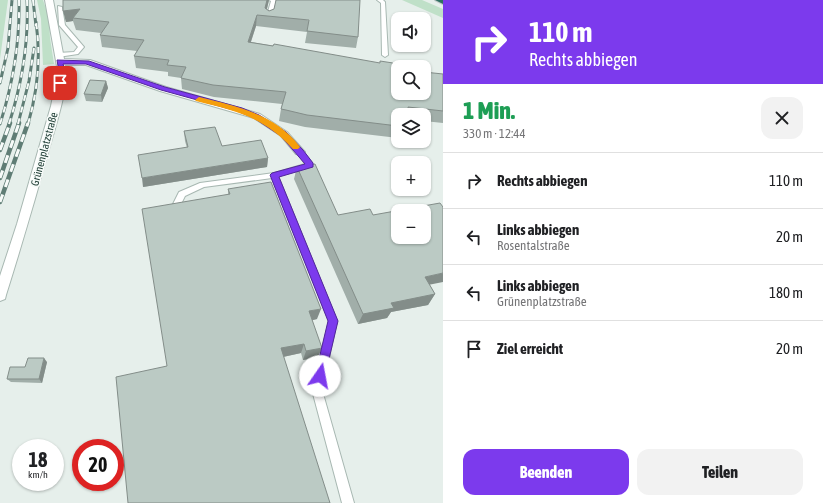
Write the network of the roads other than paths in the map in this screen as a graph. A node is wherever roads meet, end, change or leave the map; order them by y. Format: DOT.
graph roads {
  1 [pos="271,0"];
  2 [pos="379,0"];
  3 [pos="439,0"];
  4 [pos="443,2"];
  5 [pos="49,4"];
  6 [pos="68,6"];
  7 [pos="60,7"];
  8 [pos="269,19"];
  9 [pos="385,55"];
  10 [pos="59,59"];
  11 [pos="300,152"];
  12 [pos="274,175"];
  13 [pos="176,206"];
  14 [pos="0,295"];
  15 [pos="348,503"];
  1 -- 8 [label="lane"];
  2 -- 9 [label="lane"];
  3 -- 4 [label="highway"];
  5 -- 7 [label="lane"];
  5 -- 10 [label="street, Grünenplatzstraße"];
  6 -- 7 [label="lane"];
  7 -- 10 [label="lane"];
  10 -- 11 [label="street"];
  10 -- 14 [label="street, Grünenplatzstraße"];
  11 -- 12 [label="lane"];
  12 -- 13 [label="lane"];
  12 -- 15 [label="lane"];
}
